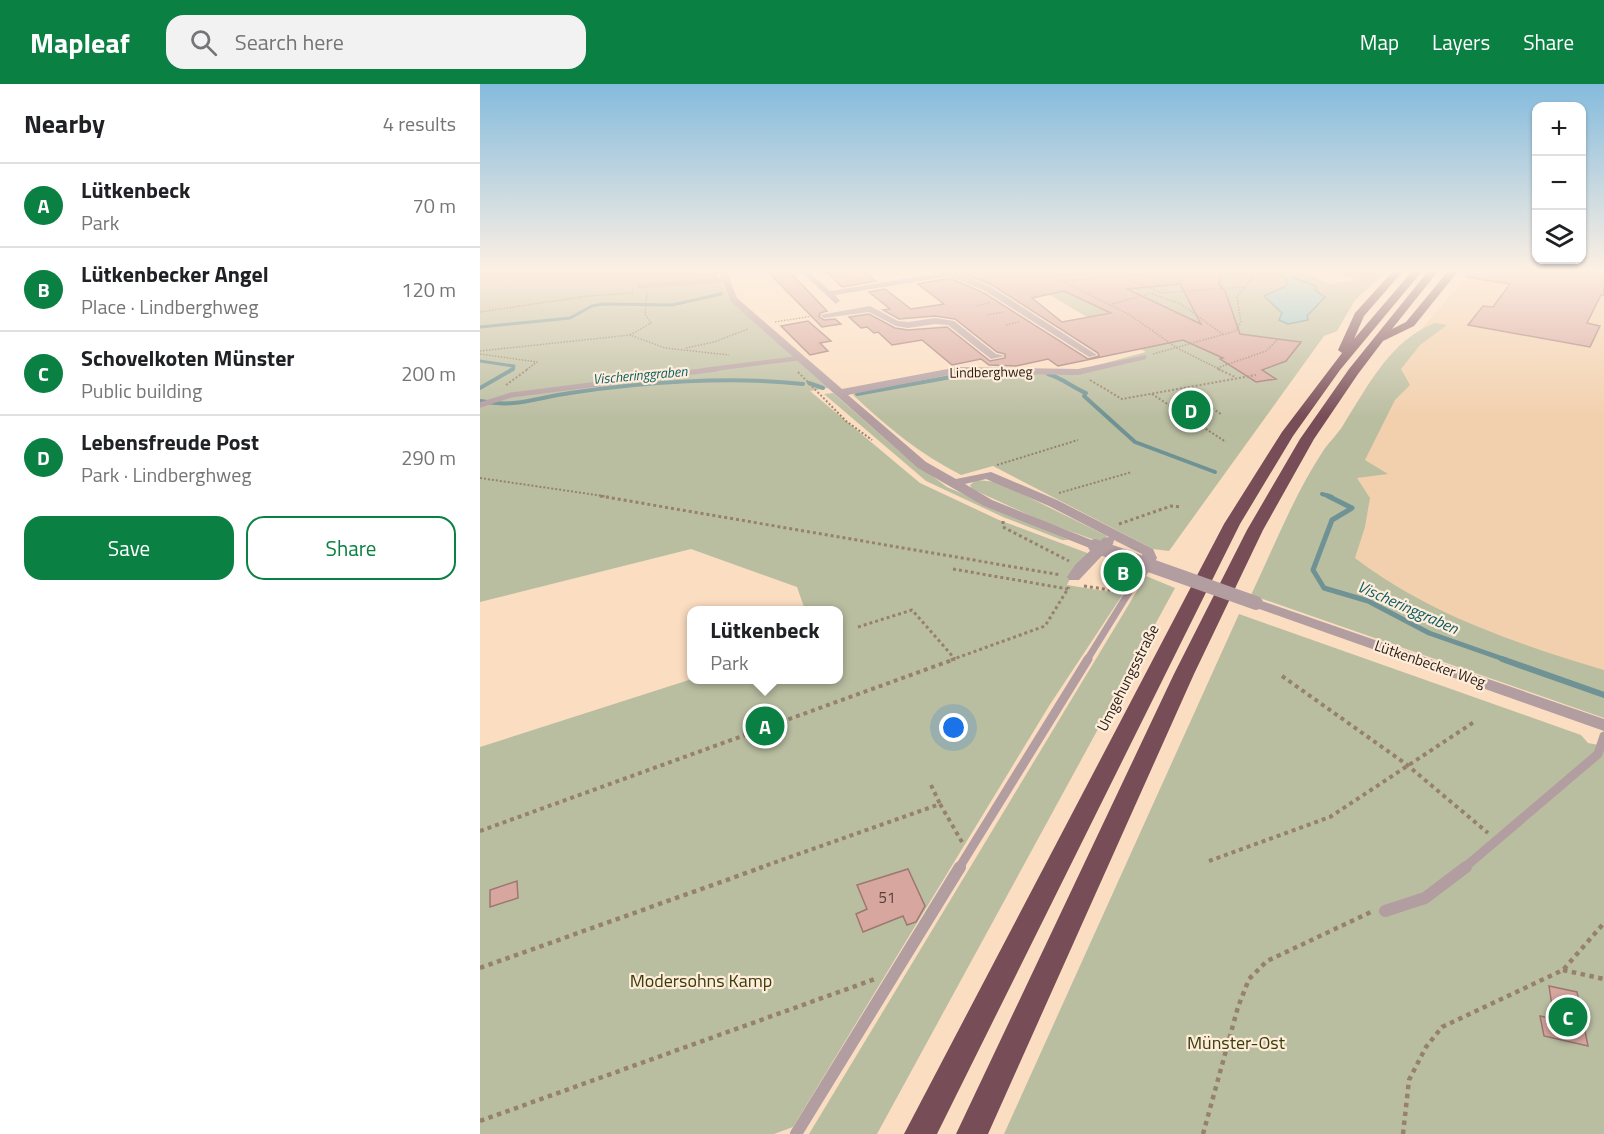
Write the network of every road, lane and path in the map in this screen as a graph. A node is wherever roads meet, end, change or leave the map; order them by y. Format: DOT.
graph roads {
  1 [pos="649,319"];
  2 [pos="756,319"];
  3 [pos="796,319"];
  4 [pos="890,319"];
  5 [pos="1035,319"];
  6 [pos="1134,319"];
  7 [pos="1203,319"];
  8 [pos="1241,319"];
  9 [pos="1357,319"];
  10 [pos="1377,319"];
  11 [pos="1396,319"];
  12 [pos="1414,319"];
  13 [pos="762,324"];
  14 [pos="630,334"];
  15 [pos="1224,335"];
  16 [pos="1277,340"];
  17 [pos="1378,342"];
  18 [pos="684,348"];
  19 [pos="1177,348"];
  20 [pos="480,352"];
  21 [pos="733,355"];
  22 [pos="1092,355"];
  23 [pos="1000,356"];
  24 [pos="1143,357"];
  25 [pos="800,358"];
  26 [pos="1217,368"];
  27 [pos="1336,368"];
  28 [pos="1256,375"];
  29 [pos="1235,377"];
  30 [pos="1090,380"];
  31 [pos="1181,389"];
  32 [pos="840,393"];
  33 [pos="1152,394"];
  34 [pos="489,401"];
  35 [pos="480,405"];
  36 [pos="1221,414"];
  37 [pos="1078,440"];
  38 [pos="1226,442"];
  39 [pos="1132,472"];
  40 [pos="987,475"];
  41 [pos="480,478"];
  42 [pos="952,484"];
  43 [pos="1063,499"];
  44 [pos="1181,507"];
  45 [pos="1004,520"];
  46 [pos="1114,530"];
  47 [pos="953,569"];
  48 [pos="1074,579"];
  49 [pos="1131,589"];
  50 [pos="858,627"];
  51 [pos="955,659"];
  52 [pos="1282,676"];
  53 [pos="1474,722"];
  54 [pos="1604,725"];
  55 [pos="1604,736"];
  56 [pos="1406,764"];
  57 [pos="931,785"];
  58 [pos="940,804"];
  59 [pos="480,831"];
  60 [pos="1497,841"];
  61 [pos="969,853"];
  62 [pos="1209,861"];
  63 [pos="1385,911"];
  64 [pos="1604,923"];
  65 [pos="480,968"];
  66 [pos="1563,970"];
  67 [pos="896,971"];
  68 [pos="1604,978"];
  69 [pos="480,1120"];
  70 [pos="796,1134"];
  71 [pos="920,1134"];
  72 [pos="972,1134"];
  73 [pos="1203,1134"];
  74 [pos="1403,1134"];
  1 -- 14 [label="path"];
  2 -- 13 [label="street"];
  3 -- 13 [label="path"];
  4 -- 23 [label="street"];
  5 -- 22 [label="street"];
  6 -- 19 [label="path"];
  7 -- 15 [label="path"];
  8 -- 15 [label="path"];
  9 -- 27 [label="highway"];
  10 -- 27 [label="highway, Umgehungsstraße"];
  11 -- 17 [label="highway"];
  12 -- 17 [label="highway"];
  13 -- 18 [label="path"];
  13 -- 25 [label="street"];
  14 -- 18 [label="path"];
  14 -- 20 [label="path"];
  15 -- 19 [label="path"];
  16 -- 26 [label="path"];
  17 -- 72 [label="highway"];
  18 -- 21 [label="path"];
  19 -- 24 [label="path"];
  19 -- 26 [label="path"];
  20 -- 34 [label="path"];
  24 -- 32 [label="street, Lindberghweg"];
  25 -- 32 [label="street"];
  25 -- 34 [label="lane"];
  26 -- 29 [label="path"];
  27 -- 71 [label="highway, Umgehungsstraße"];
  28 -- 29 [label="path"];
  29 -- 31 [label="path"];
  30 -- 33 [label="path"];
  31 -- 33 [label="path"];
  31 -- 36 [label="path"];
  32 -- 42 [label="street"];
  33 -- 38 [label="path"];
  34 -- 35 [label="lane"];
  37 -- 40 [label="path"];
  39 -- 43 [label="path"];
  40 -- 42 [label="street"];
  40 -- 46 [label="street"];
  41 -- 48 [label="path"];
  42 -- 54 [label="street, Lütkenbecker Weg, bridge"];
  44 -- 46 [label="path"];
  45 -- 48 [label="path"];
  46 -- 48 [label="street"];
  46 -- 49 [label="street"];
  47 -- 48 [label="path"];
  48 -- 49 [label="path"];
  48 -- 51 [label="path"];
  49 -- 61 [label="lane"];
  50 -- 51 [label="path"];
  51 -- 59 [label="path"];
  52 -- 56 [label="path"];
  53 -- 56 [label="path"];
  55 -- 60 [label="lane"];
  56 -- 60 [label="path"];
  56 -- 62 [label="path"];
  57 -- 58 [label="path"];
  58 -- 61 [label="path"];
  58 -- 65 [label="path"];
  60 -- 63 [label="lane"];
  61 -- 67 [label="lane"];
  63 -- 73 [label="path"];
  64 -- 66 [label="path"];
  66 -- 68 [label="path"];
  66 -- 74 [label="path"];
  67 -- 69 [label="path"];
  67 -- 70 [label="lane"];
}
